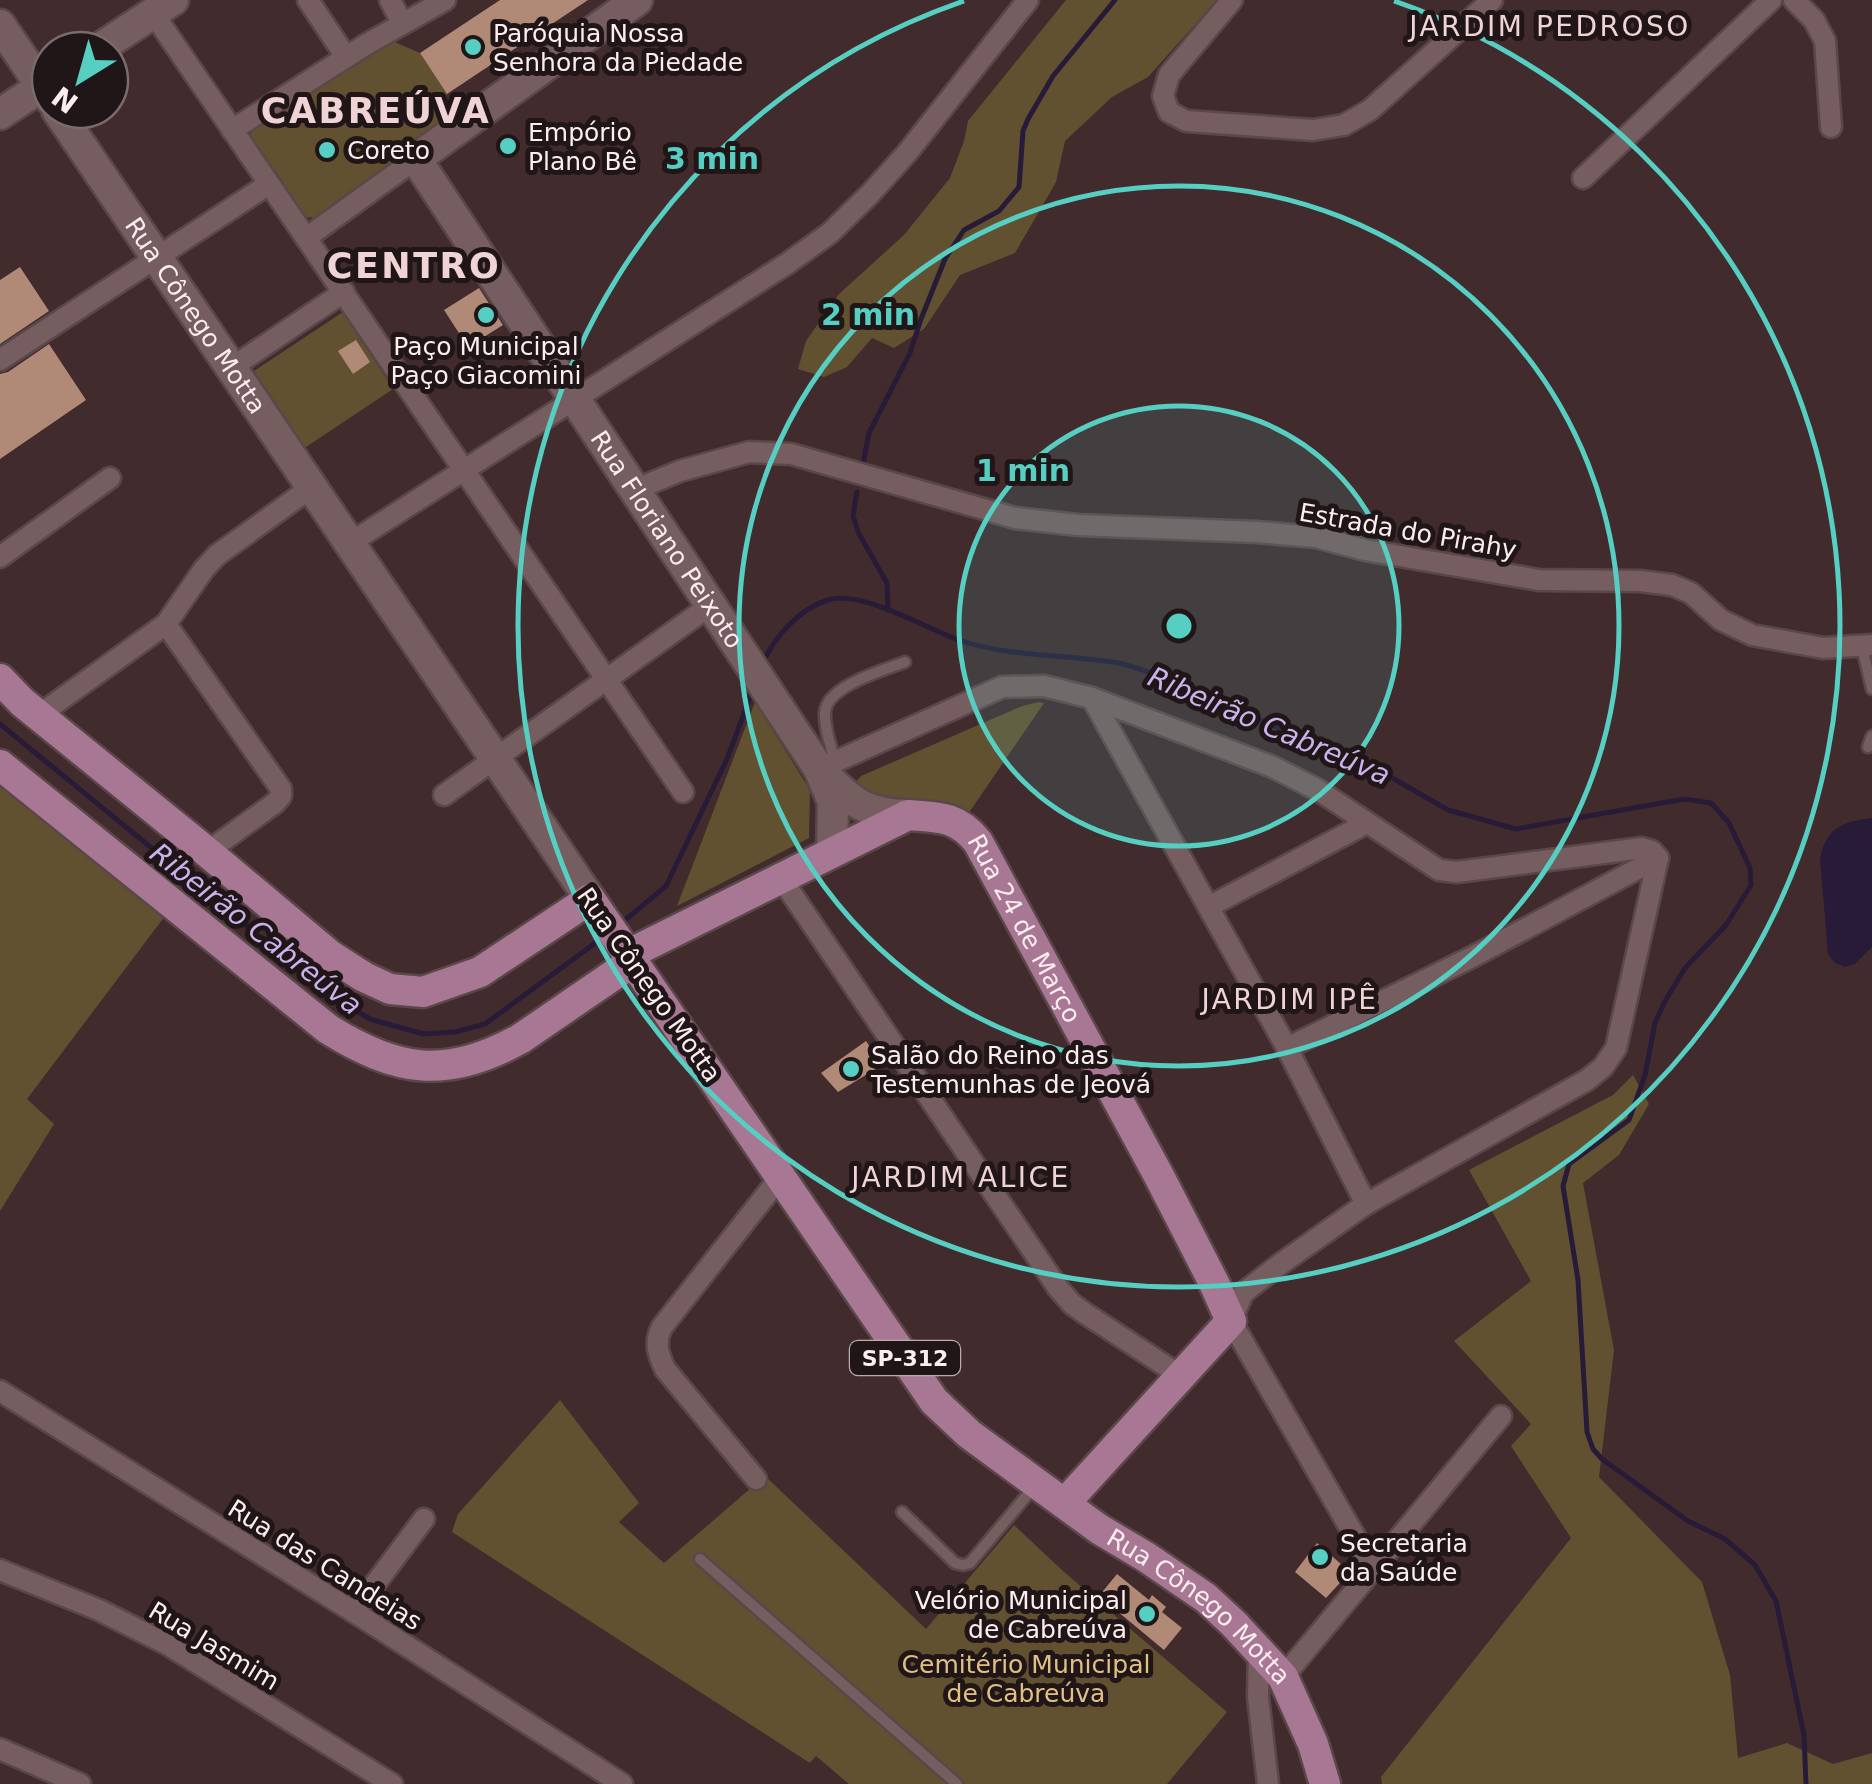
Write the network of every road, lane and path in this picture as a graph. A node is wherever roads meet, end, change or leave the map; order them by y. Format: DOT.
graph roads {
  1 [pos="308,0"];
  2 [pos="390,0"];
  3 [pos="445,0"];
  4 [pos="1028,0"];
  5 [pos="1232,0"];
  6 [pos="1492,0"];
  7 [pos="1771,0"];
  8 [pos="1794,0"];
  9 [pos="634,1"];
  10 [pos="163,7"];
  11 [pos="402,23"];
  12 [pos="0,25"];
  13 [pos="128,30"];
  14 [pos="346,57"];
  15 [pos="30,66"];
  16 [pos="30,102"];
  17 [pos="0,114"];
  18 [pos="1831,127"];
  19 [pos="74,130"];
  20 [pos="232,130"];
  21 [pos="416,159"];
  22 [pos="1584,178"];
  23 [pos="269,184"];
  24 [pos="306,238"];
  25 [pos="157,257"];
  26 [pos="344,292"];
  27 [pos="0,360"];
  28 [pos="231,368"];
  29 [pos="574,399"];
  30 [pos="463,470"];
  31 [pos="110,478"];
  32 [pos="312,487"];
  33 [pos="634,490"];
  34 [pos="350,542"];
  35 [pos="0,557"];
  36 [pos="710,605"];
  37 [pos="166,624"];
  38 [pos="1867,645"];
  39 [pos="906,662"];
  40 [pos="0,680"];
  41 [pos="606,680"];
  42 [pos="1872,689"];
  43 [pos="1092,698"];
  44 [pos="39,715"];
  45 [pos="496,758"];
  46 [pos="0,765"];
  47 [pos="827,766"];
  48 [pos="683,792"];
  49 [pos="444,795"];
  50 [pos="868,823"];
  51 [pos="1366,823"];
  52 [pos="208,852"];
  53 [pos="832,852"];
  54 [pos="1658,858"];
  55 [pos="781,878"];
  56 [pos="1210,906"];
  57 [pos="596,908"];
  58 [pos="628,952"];
  59 [pos="1287,1048"];
  60 [pos="781,1176"];
  61 [pos="1366,1204"];
  62 [pos="1231,1321"];
  63 [pos="1180,1376"];
  64 [pos="0,1391"];
  65 [pos="1501,1416"];
  66 [pos="756,1479"];
  67 [pos="1038,1482"];
  68 [pos="1066,1504"];
  69 [pos="902,1512"];
  70 [pos="424,1519"];
  71 [pos="700,1559"];
  72 [pos="1373,1568"];
  73 [pos="0,1570"];
  74 [pos="354,1612"];
  75 [pos="1259,1650"];
  76 [pos="1283,1677"];
  77 [pos="0,1749"];
  78 [pos="1324,1779"];
  79 [pos="80,1784"];
  80 [pos="392,1784"];
  81 [pos="622,1784"];
  82 [pos="957,1784"];
  83 [pos="1268,1784"];
  1 -- 14 [label="street"];
  2 -- 11 [label="street"];
  3 -- 11 [label="street"];
  4 -- 29 [label="street"];
  5 -- 6 [label="street"];
  7 -- 22 [label="street"];
  8 -- 18 [label="street"];
  9 -- 21 [label="street"];
  10 -- 13 [label="street"];
  10 -- 20 [label="street"];
  11 -- 14 [label="street"];
  12 -- 15 [label="street, Rua Cônego Motta"];
  14 -- 20 [label="street"];
  16 -- 17 [label="street"];
  19 -- 25 [label="street, Rua Cônego Motta"];
  20 -- 23 [label="street"];
  21 -- 24 [label="street"];
  21 -- 29 [label="street, Rua Floriano Peixoto"];
  23 -- 24 [label="street"];
  23 -- 25 [label="street"];
  24 -- 26 [label="street"];
  25 -- 27 [label="street"];
  25 -- 28 [label="street, Rua Cônego Motta"];
  26 -- 28 [label="street"];
  26 -- 30 [label="street"];
  28 -- 32 [label="street, Rua Cônego Motta"];
  29 -- 30 [label="street"];
  29 -- 33 [label="street, Rua Floriano Peixoto"];
  30 -- 34 [label="street"];
  30 -- 41 [label="street"];
  31 -- 35 [label="street"];
  32 -- 34 [label="street, Rua Cônego Motta"];
  32 -- 37 [label="street"];
  33 -- 36 [label="street, Rua Floriano Peixoto"];
  33 -- 38 [label="street, Estrada do Pirahy"];
  34 -- 45 [label="street, Rua Cônego Motta"];
  36 -- 41 [label="street"];
  36 -- 47 [label="street, Rua Floriano Peixoto"];
  37 -- 44 [label="street"];
  37 -- 52 [label="street"];
  38 -- 42 [label="lane"];
  39 -- 47 [label="lane"];
  40 -- 44 [label="main road"];
  41 -- 45 [label="street"];
  41 -- 48 [label="street"];
  43 -- 47 [label="street"];
  43 -- 51 [label="street"];
  43 -- 56 [label="street"];
  44 -- 52 [label="main road"];
  45 -- 49 [label="street"];
  45 -- 57 [label="street, Rua Cônego Motta"];
  46 -- 58 [label="main road, Rua 24 de Março"];
  47 -- 50 [label="street"];
  47 -- 53 [label="street"];
  50 -- 53 [label="main road, Rua 24 de Março"];
  50 -- 62 [label="main road, Rua 24 de Março"];
  51 -- 54 [label="street"];
  51 -- 56 [label="street"];
  52 -- 57 [label="main road"];
  53 -- 55 [label="main road, Rua 24 de Março"];
  54 -- 59 [label="street"];
  54 -- 61 [label="street"];
  55 -- 58 [label="main road, Rua 24 de Março"];
  55 -- 63 [label="street"];
  56 -- 59 [label="street"];
  57 -- 58 [label="main road, Rua Cônego Motta / SP-312"];
  58 -- 60 [label="main road, Rua Cônego Motta / SP-312"];
  59 -- 61 [label="street"];
  60 -- 66 [label="street"];
  60 -- 67 [label="main road, Rua Cônego Motta / SP-312"];
  61 -- 62 [label="street"];
  62 -- 63 [label="main road"];
  62 -- 72 [label="street, Rua 24 de Março"];
  63 -- 68 [label="main road"];
  64 -- 74 [label="street, Rua das Candeias"];
  65 -- 72 [label="street"];
  67 -- 68 [label="main road, Rua Cônego Motta / SP-312"];
  67 -- 69 [label="lane"];
  68 -- 75 [label="main road, Rua Cônego Motta / SP-312"];
  70 -- 74 [label="street"];
  71 -- 82 [label="lane"];
  72 -- 76 [label="street"];
  73 -- 80 [label="street, Rua Jasmim"];
  74 -- 81 [label="street, Rua das Candeias"];
  75 -- 76 [label="main road, Rua Cônego Motta / SP-312"];
  75 -- 83 [label="street"];
  76 -- 78 [label="main road, Rua Cônego Motta / SP-312"];
  77 -- 79 [label="street"];
}
